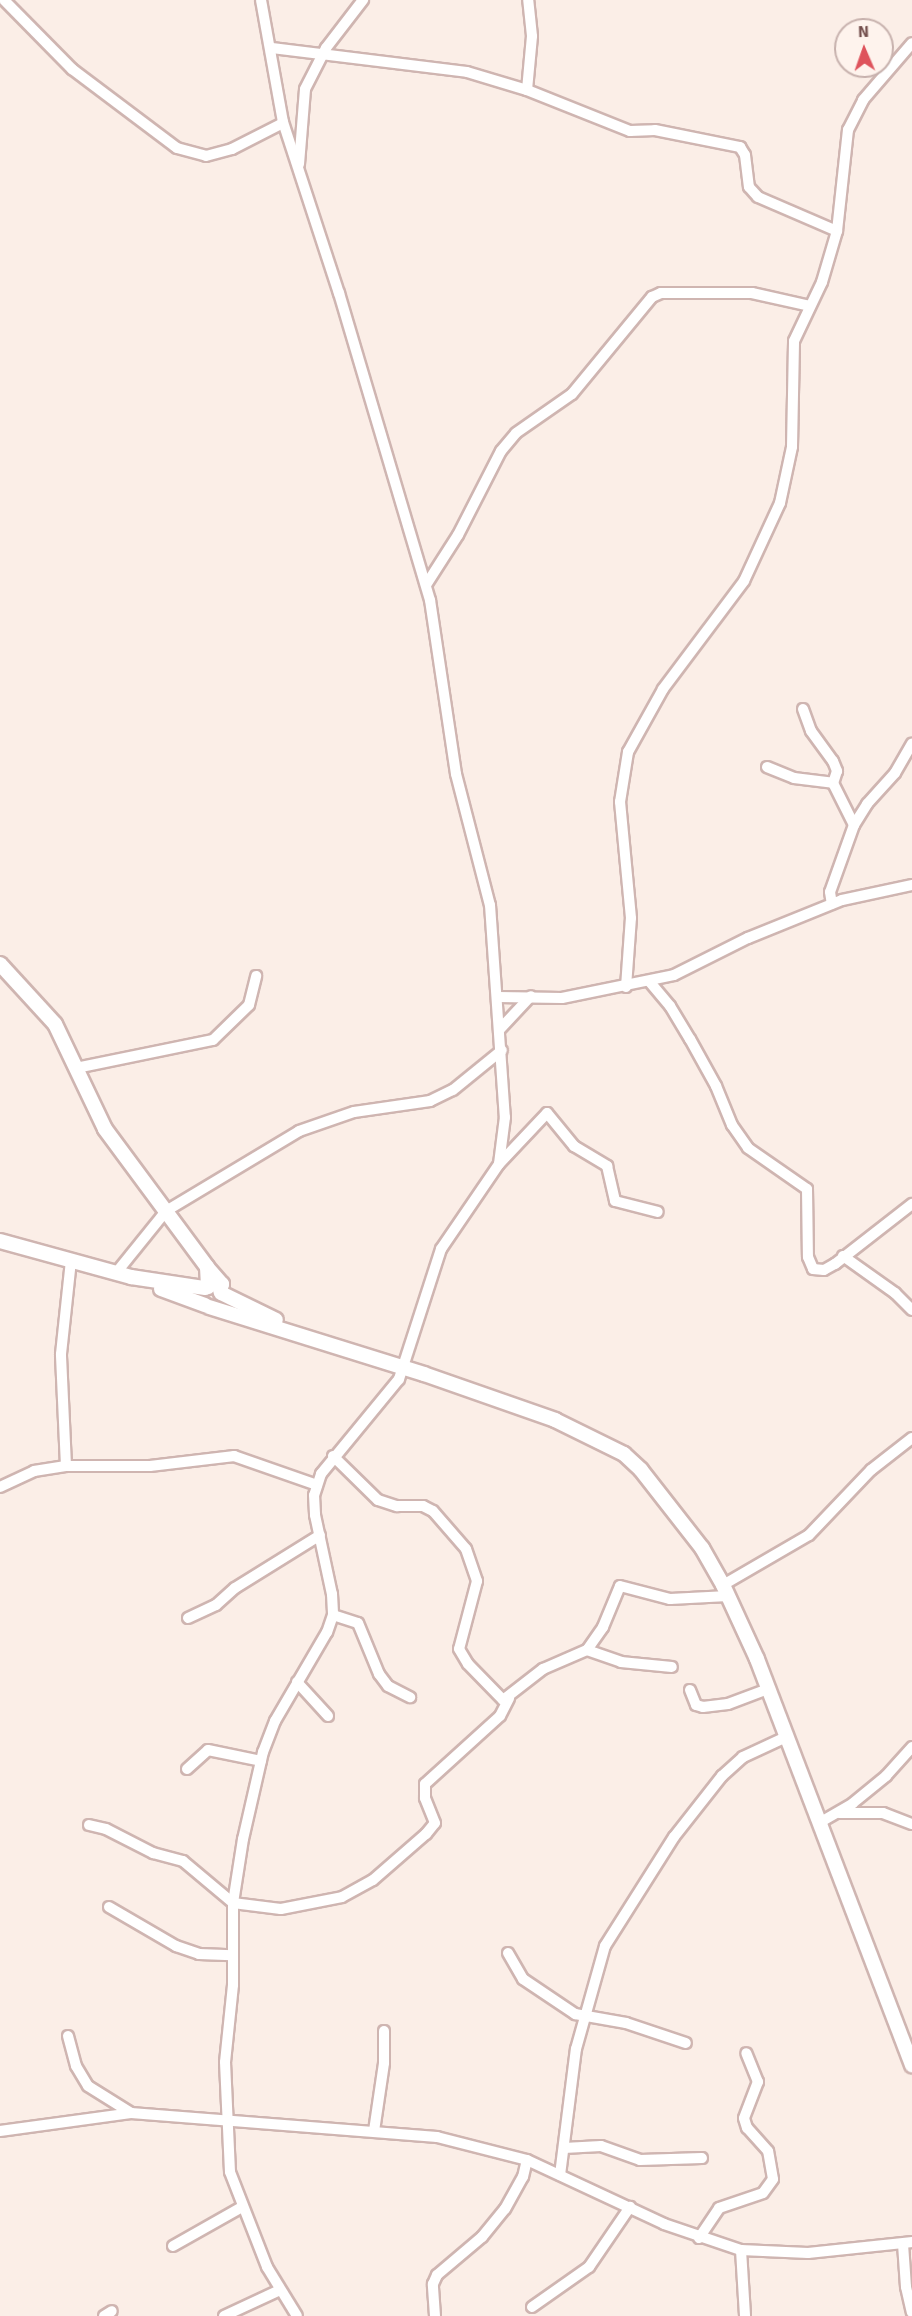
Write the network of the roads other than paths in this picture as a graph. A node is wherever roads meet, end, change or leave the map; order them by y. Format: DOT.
graph roads {
  1 [pos="4,0"];
  2 [pos="261,0"];
  3 [pos="363,0"];
  4 [pos="528,0"];
  5 [pos="912,43"];
  6 [pos="272,48"];
  7 [pos="322,54"];
  8 [pos="527,90"];
  9 [pos="283,123"];
  10 [pos="299,174"];
  11 [pos="837,231"];
  12 [pos="810,306"];
  13 [pos="426,585"];
  14 [pos="803,709"];
  15 [pos="912,743"];
  16 [pos="767,767"];
  17 [pos="833,783"];
  18 [pos="854,825"];
  19 [pos="912,885"];
  20 [pos="832,904"];
  21 [pos="0,964"];
  22 [pos="256,976"];
  23 [pos="649,981"];
  24 [pos="626,987"];
  25 [pos="531,996"];
  26 [pos="498,997"];
  27 [pos="500,1029"];
  28 [pos="502,1050"];
  29 [pos="76,1068"];
  30 [pos="499,1164"];
  31 [pos="912,1204"];
  32 [pos="166,1211"];
  33 [pos="658,1212"];
  34 [pos="0,1241"];
  35 [pos="843,1256"];
  36 [pos="71,1261"];
  37 [pos="116,1273"];
  38 [pos="131,1277"];
  39 [pos="213,1290"];
  40 [pos="207,1306"];
  41 [pos="912,1310"];
  42 [pos="310,1337"];
  43 [pos="405,1368"];
  44 [pos="912,1438"];
  45 [pos="333,1456"];
  46 [pos="66,1466"];
  47 [pos="317,1485"];
  48 [pos="0,1487"];
  49 [pos="320,1535"];
  50 [pos="726,1590"];
  51 [pos="333,1615"];
  52 [pos="188,1618"];
  53 [pos="587,1650"];
  54 [pos="672,1666"];
  55 [pos="297,1682"];
  56 [pos="768,1689"];
  57 [pos="690,1690"];
  58 [pos="410,1697"];
  59 [pos="509,1698"];
  60 [pos="328,1716"];
  61 [pos="786,1737"];
  62 [pos="912,1747"];
  63 [pos="261,1761"];
  64 [pos="187,1769"];
  65 [pos="839,1813"];
  66 [pos="819,1822"];
  67 [pos="89,1824"];
  68 [pos="912,1824"];
  69 [pos="233,1903"];
  70 [pos="109,1907"];
  71 [pos="508,1953"];
  72 [pos="232,1955"];
  73 [pos="585,2017"];
  74 [pos="384,2031"];
  75 [pos="68,2036"];
  76 [pos="686,2043"];
  77 [pos="746,2053"];
  78 [pos="912,2065"];
  79 [pos="131,2113"];
  80 [pos="227,2119"];
  81 [pos="0,2131"];
  82 [pos="375,2131"];
  83 [pos="564,2148"];
  84 [pos="702,2158"];
  85 [pos="527,2160"];
  86 [pos="560,2175"];
  87 [pos="242,2206"];
  88 [pos="630,2207"];
  89 [pos="699,2238"];
  90 [pos="908,2243"];
  91 [pos="173,2246"];
  92 [pos="741,2250"];
  93 [pos="280,2290"];
  94 [pos="532,2307"];
  95 [pos="912,2312"];
  96 [pos="224,2316"];
  97 [pos="297,2316"];
  98 [pos="435,2316"];
  99 [pos="745,2316"];
  1 -- 9 [label="street"];
  2 -- 6 [label="street"];
  3 -- 7 [label="street"];
  4 -- 8 [label="street"];
  5 -- 11 [label="street"];
  6 -- 7 [label="street"];
  6 -- 9 [label="street"];
  7 -- 8 [label="street"];
  7 -- 10 [label="street"];
  8 -- 11 [label="street"];
  9 -- 10 [label="street"];
  10 -- 13 [label="street"];
  11 -- 12 [label="street"];
  12 -- 13 [label="street"];
  12 -- 24 [label="street"];
  13 -- 26 [label="street"];
  14 -- 17 [label="street"];
  15 -- 18 [label="street"];
  16 -- 17 [label="street"];
  17 -- 18 [label="street"];
  18 -- 20 [label="street"];
  19 -- 20 [label="street"];
  20 -- 23 [label="street"];
  21 -- 29 [label="main road"];
  22 -- 29 [label="street"];
  23 -- 24 [label="street"];
  23 -- 35 [label="street"];
  24 -- 25 [label="street"];
  25 -- 26 [label="street"];
  25 -- 27 [label="street"];
  26 -- 27 [label="street"];
  27 -- 28 [label="street"];
  28 -- 30 [label="street"];
  28 -- 32 [label="street"];
  29 -- 32 [label="main road"];
  30 -- 33 [label="street"];
  30 -- 43 [label="street"];
  31 -- 35 [label="street"];
  32 -- 37 [label="street"];
  32 -- 39 [label="main road"];
  34 -- 36 [label="main road"];
  35 -- 41 [label="street"];
  36 -- 37 [label="main road"];
  36 -- 46 [label="street"];
  37 -- 38 [label="main road"];
  38 -- 39 [label="main road"];
  38 -- 40 [label="main road"];
  39 -- 40 [label="main road"];
  39 -- 42 [label="main road"];
  40 -- 42 [label="main road"];
  42 -- 43 [label="main road"];
  43 -- 45 [label="street"];
  43 -- 50 [label="main road"];
  44 -- 50 [label="street"];
  45 -- 47 [label="street"];
  45 -- 59 [label="street"];
  46 -- 47 [label="street"];
  46 -- 48 [label="street"];
  47 -- 49 [label="street"];
  49 -- 51 [label="street"];
  49 -- 52 [label="street"];
  50 -- 53 [label="street"];
  50 -- 56 [label="main road"];
  51 -- 55 [label="street"];
  51 -- 58 [label="street"];
  53 -- 54 [label="street"];
  53 -- 59 [label="street"];
  55 -- 60 [label="street"];
  55 -- 63 [label="street"];
  56 -- 57 [label="street"];
  56 -- 61 [label="main road"];
  59 -- 69 [label="street"];
  61 -- 66 [label="main road"];
  61 -- 73 [label="street"];
  62 -- 65 [label="street"];
  63 -- 64 [label="street"];
  63 -- 69 [label="street"];
  65 -- 66 [label="street"];
  65 -- 68 [label="street"];
  66 -- 78 [label="main road"];
  67 -- 69 [label="street"];
  69 -- 72 [label="street"];
  70 -- 72 [label="street"];
  71 -- 73 [label="street"];
  72 -- 80 [label="street"];
  73 -- 76 [label="street"];
  73 -- 83 [label="street"];
  74 -- 82 [label="street"];
  75 -- 79 [label="street"];
  77 -- 89 [label="street"];
  79 -- 80 [label="street"];
  79 -- 81 [label="street"];
  80 -- 82 [label="street"];
  80 -- 87 [label="street"];
  82 -- 85 [label="street"];
  83 -- 84 [label="street"];
  83 -- 86 [label="street"];
  85 -- 86 [label="street"];
  85 -- 98 [label="street"];
  86 -- 88 [label="street"];
  87 -- 91 [label="street"];
  87 -- 93 [label="street"];
  88 -- 89 [label="street"];
  88 -- 94 [label="street"];
  89 -- 92 [label="street"];
  90 -- 92 [label="street"];
  90 -- 95 [label="street"];
  92 -- 99 [label="street"];
  93 -- 96 [label="street"];
  93 -- 97 [label="street"];
}
